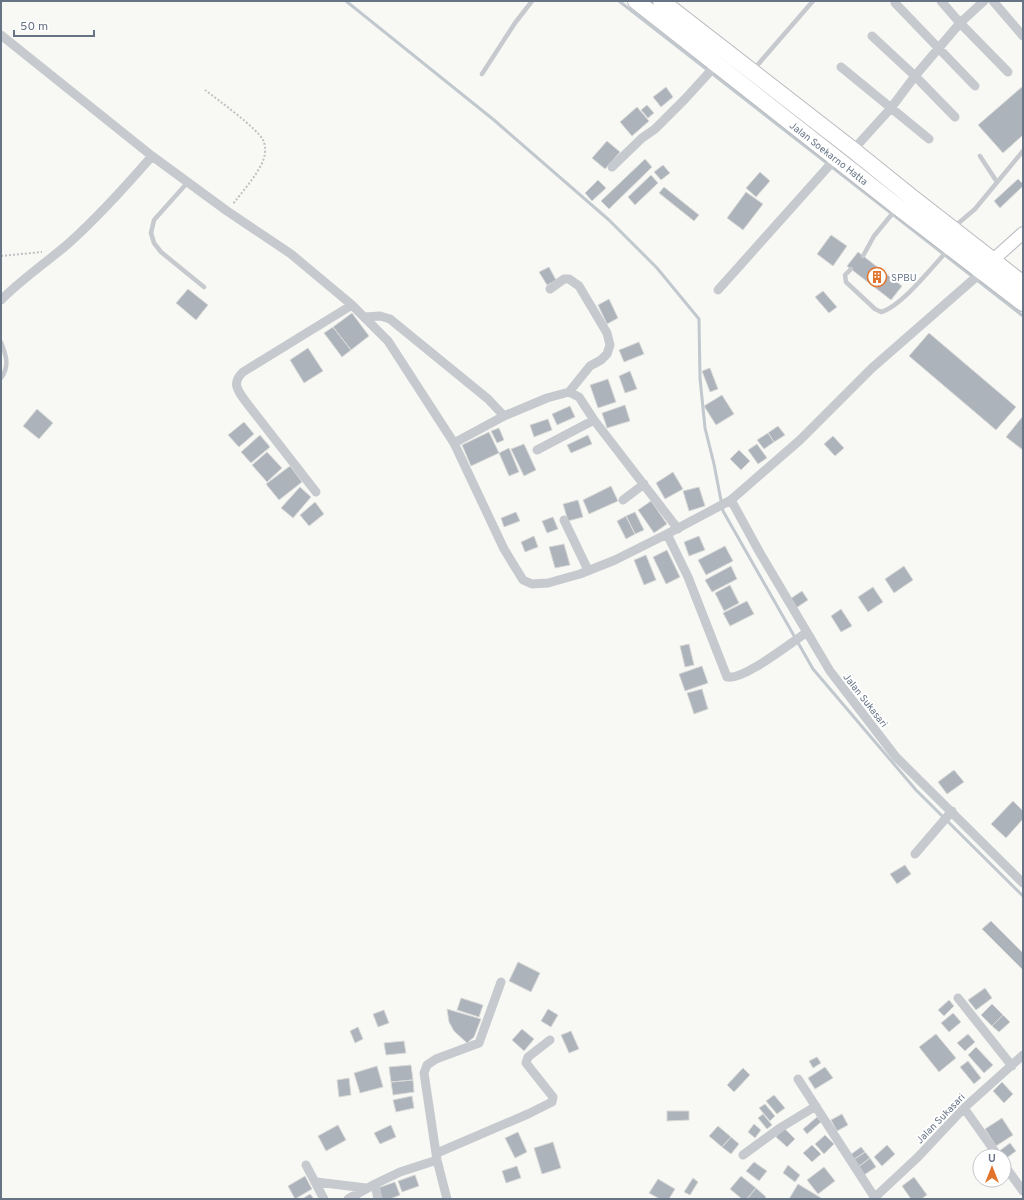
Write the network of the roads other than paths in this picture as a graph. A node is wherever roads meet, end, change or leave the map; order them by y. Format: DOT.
graph roads {
  1 [pos="532,1"];
  2 [pos="636,1"];
  3 [pos="661,1"];
  4 [pos="813,1"];
  5 [pos="941,1"];
  6 [pos="984,1"];
  7 [pos="993,1"];
  8 [pos="895,3"];
  9 [pos="960,23"];
  10 [pos="1,35"];
  11 [pos="872,36"];
  12 [pos="1023,36"];
  13 [pos="939,48"];
  14 [pos="714,67"];
  15 [pos="841,67"];
  16 [pos="752,72"];
  17 [pos="1008,72"];
  18 [pos="482,74"];
  19 [pos="915,76"];
  20 [pos="976,86"];
  21 [pos="888,111"];
  22 [pos="955,117"];
  23 [pos="929,139"];
  24 [pos="853,150"];
  25 [pos="1023,151"];
  26 [pos="152,156"];
  27 [pos="980,156"];
  28 [pos="834,160"];
  29 [pos="612,167"];
  30 [pos="188,182"];
  31 [pos="997,182"];
  32 [pos="898,208"];
  33 [pos="952,229"];
  34 [pos="1023,233"];
  35 [pos="950,247"];
  36 [pos="863,256"];
  37 [pos="851,269"];
  38 [pos="985,269"];
  39 [pos="1023,284"];
  40 [pos="204,287"];
  41 [pos="550,289"];
  42 [pos="718,290"];
  43 [pos="1,300"];
  44 [pos="1023,303"];
  45 [pos="352,305"];
  46 [pos="364,317"];
  47 [pos="1,342"];
  48 [pos="1,378"];
  49 [pos="569,392"];
  50 [pos="504,416"];
  51 [pos="594,420"];
  52 [pos="454,443"];
  53 [pos="537,450"];
  54 [pos="644,484"];
  55 [pos="316,492"];
  56 [pos="623,500"];
  57 [pos="729,501"];
  58 [pos="564,520"];
  59 [pos="678,529"];
  60 [pos="667,534"];
  61 [pos="588,570"];
  62 [pos="804,635"];
  63 [pos="951,813"];
  64 [pos="915,854"];
  65 [pos="1023,882"];
  66 [pos="500,982"];
  67 [pos="958,998"];
  68 [pos="550,1040"];
  69 [pos="1023,1055"];
  70 [pos="1012,1066"];
  71 [pos="798,1079"];
  72 [pos="816,1106"];
  73 [pos="964,1108"];
  74 [pos="992,1148"];
  75 [pos="743,1155"];
  76 [pos="437,1156"];
  77 [pos="306,1165"];
  78 [pos="1012,1175"];
  79 [pos="316,1182"];
  80 [pos="375,1184"];
  81 [pos="366,1188"];
  82 [pos="1023,1191"];
  83 [pos="874,1198"];
  84 [pos="324,1199"];
  85 [pos="348,1199"];
  86 [pos="378,1199"];
  87 [pos="447,1199"];
  1 -- 18 [label="lane"];
  2 -- 14 [label="highway, Jalan Soekarno Hatta"];
  3 -- 16 [label="highway, Jalan Soekarno Hatta"];
  4 -- 16 [label="lane"];
  5 -- 9 [label="street"];
  6 -- 9 [label="street"];
  7 -- 12 [label="street"];
  8 -- 13 [label="street"];
  9 -- 13 [label="street"];
  9 -- 17 [label="street"];
  10 -- 26 [label="street"];
  11 -- 19 [label="street"];
  13 -- 19 [label="street"];
  13 -- 20 [label="street"];
  14 -- 28 [label="highway, Jalan Soekarno Hatta"];
  14 -- 29 [label="street"];
  15 -- 21 [label="street"];
  16 -- 24 [label="highway, Jalan Soekarno Hatta"];
  19 -- 21 [label="street"];
  19 -- 22 [label="street"];
  21 -- 23 [label="street"];
  21 -- 24 [label="street"];
  24 -- 33 [label="highway, Jalan Soekarno Hatta"];
  25 -- 31 [label="lane"];
  26 -- 30 [label="street"];
  26 -- 43 [label="street"];
  27 -- 31 [label="lane"];
  28 -- 32 [label="highway, Jalan Soekarno Hatta"];
  28 -- 42 [label="street"];
  30 -- 40 [label="lane"];
  30 -- 45 [label="street"];
  31 -- 33 [label="lane"];
  32 -- 35 [label="highway, Jalan Soekarno Hatta"];
  32 -- 36 [label="lane"];
  33 -- 38 [label="highway, Jalan Soekarno Hatta"];
  34 -- 38 [label="street"];
  35 -- 37 [label="lane"];
  35 -- 38 [label="highway, Jalan Soekarno Hatta"];
  38 -- 39 [label="highway, Jalan Soekarno Hatta"];
  38 -- 44 [label="highway, Jalan Soekarno Hatta"];
  38 -- 57 [label="street"];
  41 -- 49 [label="street"];
  45 -- 46 [label="street"];
  45 -- 55 [label="street"];
  46 -- 50 [label="street"];
  46 -- 52 [label="street"];
  47 -- 48 [label="lane"];
  49 -- 50 [label="street"];
  49 -- 51 [label="street"];
  50 -- 52 [label="street"];
  51 -- 53 [label="street"];
  51 -- 54 [label="street"];
  52 -- 61 [label="street"];
  54 -- 56 [label="street"];
  54 -- 59 [label="street"];
  57 -- 59 [label="street"];
  57 -- 62 [label="street, Jalan Sukasari"];
  58 -- 61 [label="street"];
  59 -- 60 [label="street"];
  60 -- 61 [label="street"];
  60 -- 62 [label="street"];
  62 -- 63 [label="street, Jalan Sukasari"];
  63 -- 64 [label="street"];
  63 -- 65 [label="street, Jalan Sukasari"];
  66 -- 76 [label="street"];
  67 -- 70 [label="street"];
  68 -- 76 [label="street"];
  69 -- 70 [label="street, Jalan Sukasari"];
  70 -- 73 [label="street, Jalan Sukasari"];
  71 -- 72 [label="street"];
  72 -- 75 [label="street"];
  72 -- 83 [label="street"];
  73 -- 74 [label="street"];
  73 -- 83 [label="street, Jalan Sukasari"];
  76 -- 80 [label="street"];
  76 -- 87 [label="street"];
  77 -- 79 [label="street"];
  78 -- 82 [label="street"];
  79 -- 81 [label="street"];
  79 -- 84 [label="street"];
  80 -- 81 [label="street"];
  80 -- 86 [label="street"];
  81 -- 85 [label="street"];
}
